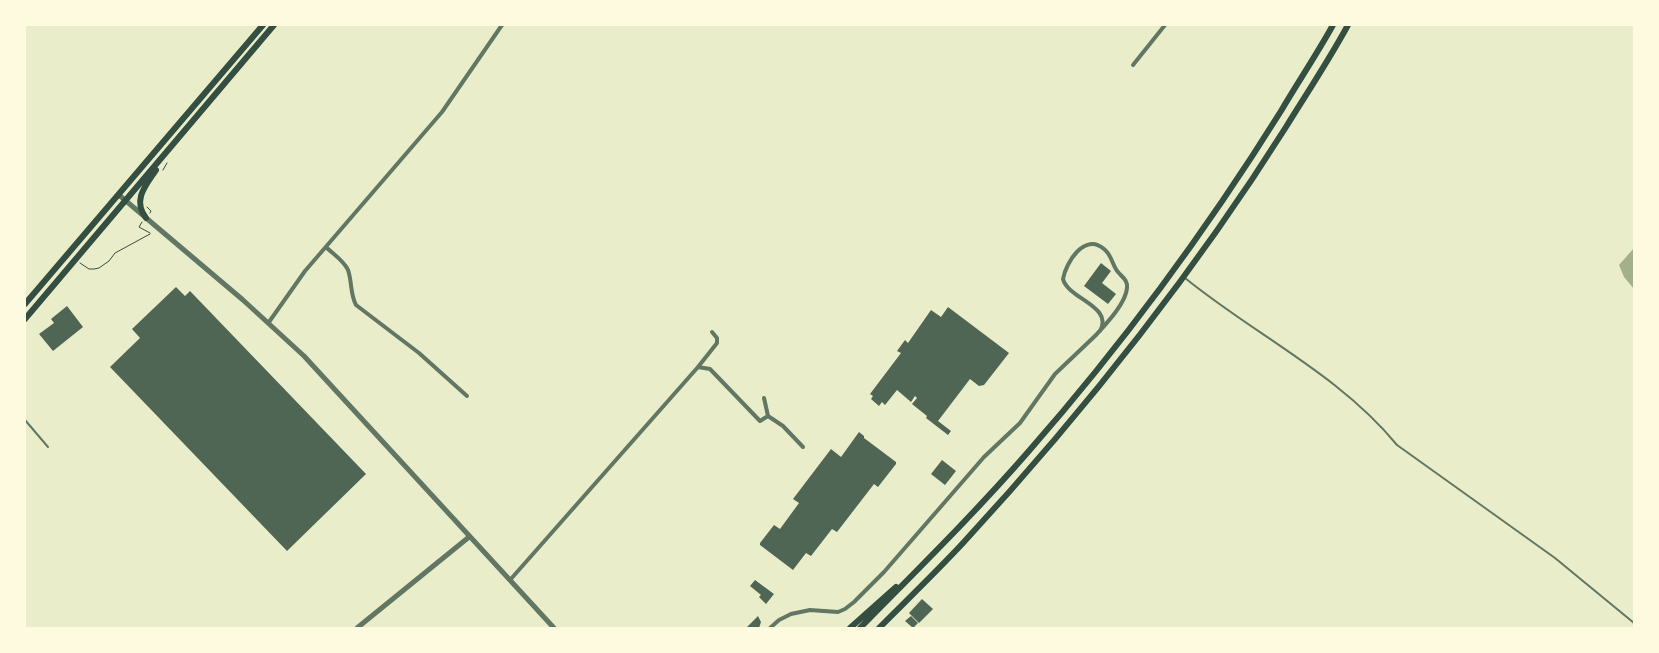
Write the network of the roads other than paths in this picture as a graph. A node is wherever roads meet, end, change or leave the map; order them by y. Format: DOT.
graph roads {
  1 [pos="263,25"];
  2 [pos="274,25"];
  3 [pos="502,25"];
  4 [pos="1165,25"];
  5 [pos="1333,25"];
  6 [pos="1348,25"];
  7 [pos="1134,65"];
  8 [pos="173,144"];
  9 [pos="119,195"];
  10 [pos="126,201"];
  11 [pos="146,218"];
  12 [pos="326,247"];
  13 [pos="1184,278"];
  14 [pos="25,304"];
  15 [pos="25,319"];
  16 [pos="269,322"];
  17 [pos="1100,331"];
  18 [pos="712,332"];
  19 [pos="698,367"];
  20 [pos="467,396"];
  21 [pos="764,398"];
  22 [pos="768,416"];
  23 [pos="25,420"];
  24 [pos="48,447"];
  25 [pos="803,447"];
  26 [pos="953,535"];
  27 [pos="469,537"];
  28 [pos="510,580"];
  29 [pos="1634,623"];
  30 [pos="357,628"];
  31 [pos="554,628"];
  32 [pos="770,628"];
  33 [pos="850,628"];
  34 [pos="860,628"];
  35 [pos="878,628"];
  1 -- 9 [label="main road"];
  2 -- 8 [label="main road"];
  3 -- 12 [label="street"];
  4 -- 7 [label="street"];
  5 -- 26 [label="main road"];
  6 -- 13 [label="main road"];
  8 -- 10 [label="main road"];
  8 -- 11 [label="main road"];
  9 -- 10 [label="street"];
  9 -- 14 [label="main road"];
  10 -- 11 [label="street"];
  10 -- 15 [label="main road"];
  11 -- 16 [label="street"];
  12 -- 16 [label="street"];
  12 -- 20 [label="street"];
  13 -- 29 [label="lane"];
  13 -- 35 [label="main road"];
  16 -- 27 [label="street"];
  17 -- 17 [label="street"];
  17 -- 32 [label="street"];
  18 -- 19 [label="street"];
  19 -- 22 [label="street"];
  19 -- 28 [label="street"];
  21 -- 22 [label="street"];
  22 -- 25 [label="street"];
  23 -- 24 [label="lane"];
  26 -- 33 [label="main road"];
  26 -- 34 [label="main road"];
  27 -- 28 [label="street"];
  27 -- 30 [label="street"];
  28 -- 31 [label="street"];
}
